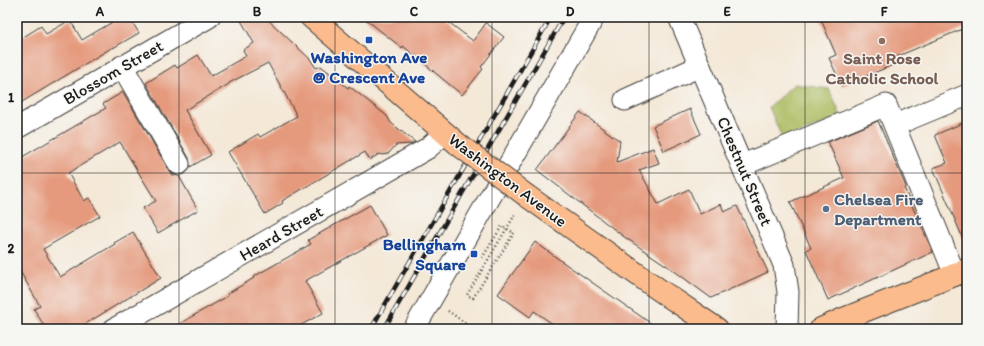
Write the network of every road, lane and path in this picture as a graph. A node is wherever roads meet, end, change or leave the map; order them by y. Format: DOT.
graph roads {
  1 [pos="209,17"];
  2 [pos="594,17"];
  3 [pos="679,17"];
  4 [pos="320,20"];
  5 [pos="122,66"];
  6 [pos="700,66"];
  7 [pos="967,95"];
  8 [pos="625,100"];
  9 [pos="895,125"];
  10 [pos="17,128"];
  11 [pos="452,139"];
  12 [pos="179,164"];
  13 [pos="742,165"];
  14 [pos="527,196"];
  15 [pos="478,264"];
  16 [pos="961,272"];
  17 [pos="448,311"];
  18 [pos="141,322"];
  19 [pos="114,329"];
  20 [pos="414,329"];
  21 [pos="474,329"];
  22 [pos="717,329"];
  23 [pos="787,329"];
  24 [pos="821,329"];
  1 -- 5 [label="street, Blossom Street"];
  2 -- 20 [label="street"];
  3 -- 6 [label="street, Chestnut Street"];
  4 -- 11 [label="main road, Washington Avenue"];
  5 -- 10 [label="street, Blossom Street"];
  5 -- 12 [label="street"];
  6 -- 8 [label="street"];
  6 -- 13 [label="street, Chestnut Street"];
  7 -- 9 [label="street"];
  9 -- 13 [label="street"];
  9 -- 16 [label="street"];
  11 -- 14 [label="main road, Washington Avenue, bridge"];
  11 -- 18 [label="street, Heard Street"];
  13 -- 23 [label="street, Chestnut Street"];
  14 -- 15 [label="path, bridge"];
  14 -- 22 [label="main road, Washington Avenue"];
  16 -- 24 [label="main road"];
  17 -- 21 [label="path"];
  18 -- 19 [label="street, Heard Street"];
}
